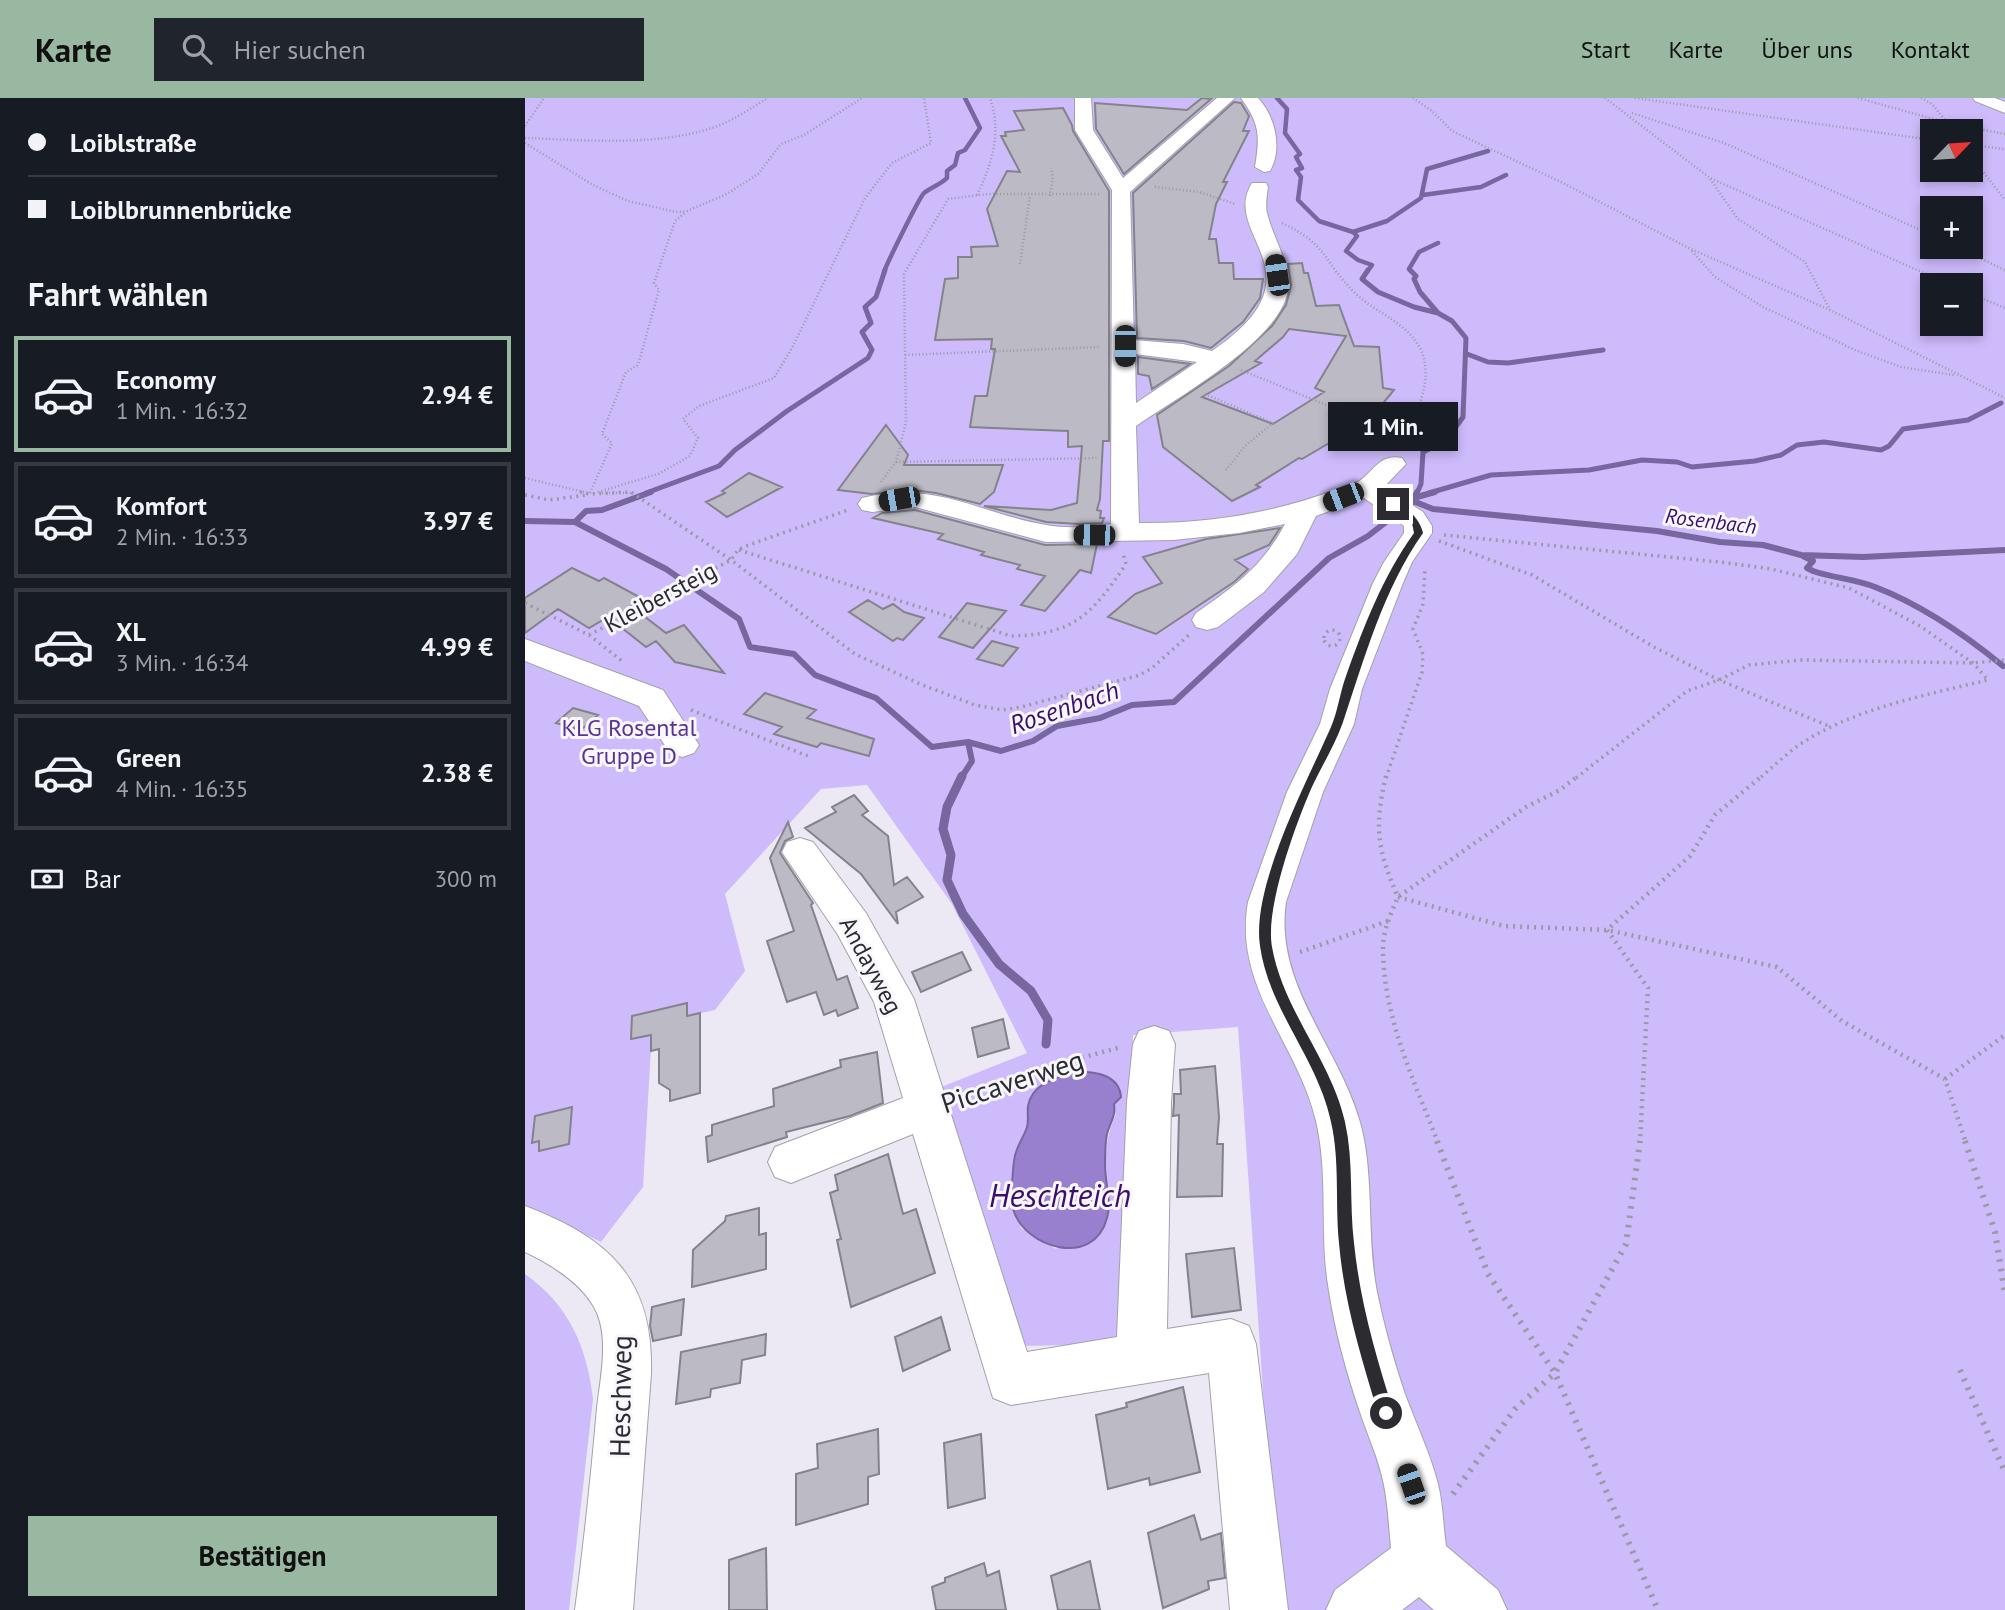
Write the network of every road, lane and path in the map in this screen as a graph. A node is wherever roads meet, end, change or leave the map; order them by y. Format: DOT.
graph roads {
  1 [pos="544,98"];
  2 [pos="768,98"];
  3 [pos="862,98"];
  4 [pos="924,98"];
  5 [pos="990,98"];
  6 [pos="1083,98"];
  7 [pos="1227,98"];
  8 [pos="1249,98"];
  9 [pos="1413,98"];
  10 [pos="1605,98"];
  11 [pos="1635,98"];
  12 [pos="1858,98"];
  13 [pos="1921,98"];
  14 [pos="1981,98"];
  15 [pos="762,100"];
  16 [pos="2005,108"];
  17 [pos="1624,111"];
  18 [pos="1934,119"];
  19 [pos="1945,119"];
  20 [pos="525,126"];
  21 [pos="1983,130"];
  22 [pos="2005,134"];
  23 [pos="525,138"];
  24 [pos="1920,138"];
  25 [pos="525,144"];
  26 [pos="1983,146"];
  27 [pos="2005,149"];
  28 [pos="1264,167"];
  29 [pos="1051,168"];
  30 [pos="1983,172"];
  31 [pos="1710,178"];
  32 [pos="1259,187"];
  33 [pos="1123,188"];
  34 [pos="977,196"];
  35 [pos="1051,196"];
  36 [pos="1030,197"];
  37 [pos="2005,200"];
  38 [pos="1246,208"];
  39 [pos="687,211"];
  40 [pos="1920,230"];
  41 [pos="1689,248"];
  42 [pos="1982,259"];
  43 [pos="1020,264"];
  44 [pos="2005,270"];
  45 [pos="1924,273"];
  46 [pos="1983,299"];
  47 [pos="2005,308"];
  48 [pos="1830,310"];
  49 [pos="1125,346"];
  50 [pos="905,355"];
  51 [pos="1218,360"];
  52 [pos="1958,375"];
  53 [pos="1182,384"];
  54 [pos="2005,398"];
  55 [pos="1125,422"];
  56 [pos="1407,439"];
  57 [pos="1124,457"];
  58 [pos="896,462"];
  59 [pos="1393,464"];
  60 [pos="1225,471"];
  61 [pos="525,478"];
  62 [pos="1372,491"];
  63 [pos="590,494"];
  64 [pos="525,495"];
  65 [pos="872,504"];
  66 [pos="1305,511"];
  67 [pos="1417,528"];
  68 [pos="1125,531"];
  69 [pos="738,550"];
  70 [pos="731,560"];
  71 [pos="1207,620"];
  72 [pos="589,635"];
  73 [pos="1323,639"];
  74 [pos="525,649"];
  75 [pos="2005,660"];
  76 [pos="1973,663"];
  77 [pos="1719,680"];
  78 [pos="1831,727"];
  79 [pos="682,745"];
  80 [pos="800,852"];
  81 [pos="1398,897"];
  82 [pos="1388,922"];
  83 [pos="1607,930"];
  84 [pos="1271,967"];
  85 [pos="2005,1035"];
  86 [pos="1154,1044"];
  87 [pos="1945,1079"];
  88 [pos="929,1108"];
  89 [pos="791,1162"];
  90 [pos="525,1229"];
  91 [pos="2005,1294"];
  92 [pos="1141,1357"];
  93 [pos="1960,1370"];
  94 [pos="1555,1373"];
  95 [pos="2005,1472"];
  96 [pos="1450,1500"];
  97 [pos="1420,1561"];
  98 [pos="604,1610"];
  99 [pos="1259,1610"];
  100 [pos="1355,1610"];
  101 [pos="1478,1610"];
  102 [pos="1658,1610"];
  1 -- 20 [label="path"];
  2 -- 15 [label="path"];
  3 -- 39 [label="path"];
  4 -- 63 [label="path"];
  5 -- 34 [label="path"];
  6 -- 33 [label="street"];
  7 -- 33 [label="street"];
  8 -- 28 [label="street"];
  9 -- 41 [label="path"];
  10 -- 17 [label="path"];
  11 -- 24 [label="path"];
  12 -- 18 [label="path"];
  13 -- 19 [label="path"];
  14 -- 16 [label="street"];
  15 -- 23 [label="path"];
  17 -- 31 [label="path"];
  17 -- 40 [label="path"];
  21 -- 22 [label="path"];
  25 -- 39 [label="path"];
  26 -- 27 [label="path"];
  29 -- 35 [label="path"];
  30 -- 37 [label="path"];
  31 -- 45 [label="path"];
  31 -- 48 [label="path"];
  32 -- 38 [label="street"];
  33 -- 35 [label="path"];
  33 -- 38 [label="path"];
  33 -- 49 [label="street"];
  34 -- 36 [label="path"];
  34 -- 50 [label="path"];
  35 -- 36 [label="path"];
  36 -- 43 [label="path"];
  38 -- 51 [label="street"];
  38 -- 56 [label="path"];
  39 -- 63 [label="path"];
  41 -- 48 [label="path"];
  41 -- 52 [label="path"];
  42 -- 44 [label="path"];
  46 -- 47 [label="path"];
  48 -- 52 [label="path"];
  49 -- 50 [label="path"];
  49 -- 51 [label="street"];
  49 -- 55 [label="street"];
  50 -- 58 [label="path"];
  51 -- 53 [label="street"];
  51 -- 56 [label="path"];
  52 -- 54 [label="path"];
  53 -- 55 [label="street"];
  53 -- 60 [label="path"];
  55 -- 57 [label="street"];
  56 -- 59 [label="path"];
  57 -- 58 [label="path"];
  57 -- 68 [label="street"];
  58 -- 65 [label="path"];
  59 -- 62 [label="street"];
  61 -- 63 [label="path"];
  62 -- 66 [label="street"];
  62 -- 67 [label="street"];
  63 -- 64 [label="path"];
  63 -- 70 [label="path"];
  65 -- 68 [label="street"];
  65 -- 69 [label="path"];
  66 -- 68 [label="street"];
  66 -- 71 [label="street"];
  67 -- 76 [label="path"];
  67 -- 77 [label="path"];
  67 -- 81 [label="path"];
  67 -- 84 [label="street"];
  68 -- 69 [label="path"];
  69 -- 70 [label="path"];
  70 -- 71 [label="path"];
  70 -- 72 [label="path, Kleibersteig"];
  73 -- 73 [label="path"];
  74 -- 79 [label="street"];
  75 -- 76 [label="path"];
  76 -- 77 [label="path"];
  76 -- 78 [label="path"];
  77 -- 78 [label="path"];
  77 -- 81 [label="path"];
  78 -- 83 [label="path"];
  80 -- 88 [label="street, Andayweg"];
  81 -- 82 [label="path"];
  81 -- 83 [label="path"];
  82 -- 84 [label="path"];
  82 -- 94 [label="path"];
  83 -- 87 [label="path"];
  83 -- 94 [label="path"];
  84 -- 97 [label="street"];
  85 -- 87 [label="path"];
  86 -- 88 [label="path, Piccaverweg"];
  86 -- 92 [label="street"];
  87 -- 91 [label="path"];
  88 -- 89 [label="street"];
  88 -- 92 [label="street, Piccaverweg"];
  90 -- 98 [label="street, Heschweg"];
  92 -- 99 [label="street, Piccaverweg"];
  93 -- 95 [label="path"];
  94 -- 96 [label="path"];
  94 -- 102 [label="path"];
  97 -- 100 [label="street"];
  97 -- 101 [label="street"];
}
